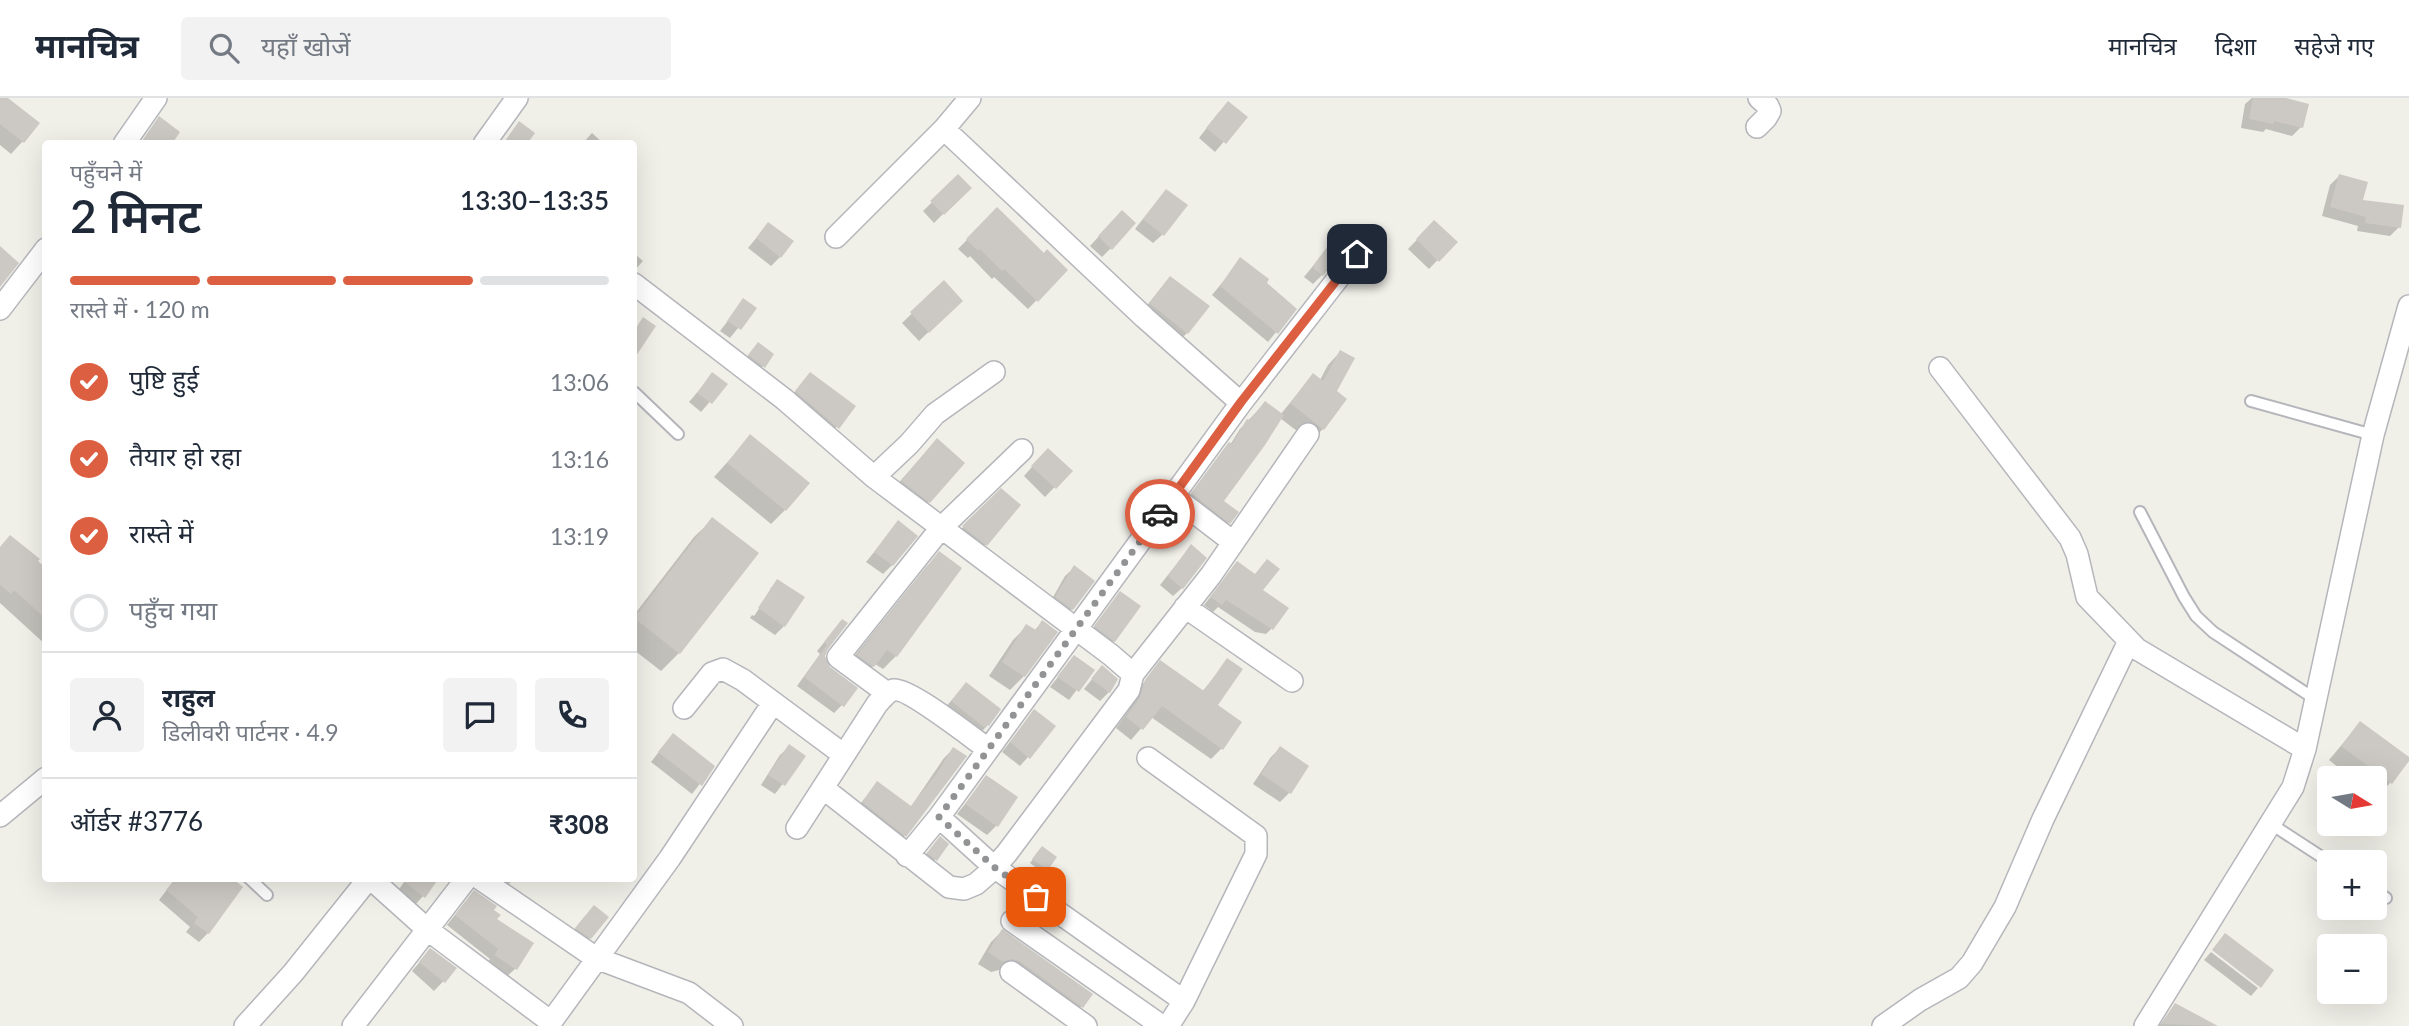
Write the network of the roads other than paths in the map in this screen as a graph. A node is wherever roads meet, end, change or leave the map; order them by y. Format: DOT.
graph roads {
  1 [pos="156,98"];
  2 [pos="517,98"];
  3 [pos="970,98"];
  4 [pos="1759,98"];
  5 [pos="1757,127"];
  6 [pos="944,129"];
  7 [pos="127,140"];
  8 [pos="487,140"];
  9 [pos="836,237"];
  10 [pos="42,254"];
  11 [pos="1357,254"];
  12 [pos="637,286"];
  13 [pos="2409,306"];
  14 [pos="0,309"];
  15 [pos="1940,368"];
  16 [pos="994,372"];
  17 [pos="637,396"];
  18 [pos="2251,401"];
  19 [pos="1241,402"];
  20 [pos="678,434"];
  21 [pos="1308,434"];
  22 [pos="2373,435"];
  23 [pos="1022,450"];
  24 [pos="874,478"];
  25 [pos="1173,496"];
  26 [pos="2140,512"];
  27 [pos="941,528"];
  28 [pos="1233,542"];
  29 [pos="1185,607"];
  30 [pos="1075,628"];
  31 [pos="2129,641"];
  32 [pos="1133,674"];
  33 [pos="1292,681"];
  34 [pos="887,693"];
  35 [pos="2315,699"];
  36 [pos="773,702"];
  37 [pos="684,708"];
  38 [pos="988,749"];
  39 [pos="2305,749"];
  40 [pos="844,755"];
  41 [pos="1148,758"];
  42 [pos="42,781"];
  43 [pos="822,788"];
  44 [pos="0,816"];
  45 [pos="939,817"];
  46 [pos="2271,824"];
  47 [pos="797,828"];
  48 [pos="2317,854"];
  49 [pos="907,856"];
  50 [pos="994,867"];
  51 [pos="253,882"];
  52 [pos="367,882"];
  53 [pos="374,882"];
  54 [pos="464,882"];
  55 [pos="485,882"];
  56 [pos="267,895"];
  57 [pos="1012,921"];
  58 [pos="428,930"];
  59 [pos="596,958"];
  60 [pos="1011,972"];
  61 [pos="1184,1001"];
  62 [pos="245,1026"];
  63 [pos="353,1026"];
  64 [pos="732,1026"];
  65 [pos="1086,1026"];
  66 [pos="1162,1026"];
  67 [pos="1168,1026"];
  68 [pos="1883,1026"];
  69 [pos="2145,1026"];
  1 -- 7 [label="street"];
  2 -- 8 [label="street"];
  3 -- 6 [label="street"];
  4 -- 5 [label="street"];
  6 -- 9 [label="street"];
  6 -- 19 [label="street"];
  10 -- 14 [label="street"];
  11 -- 19 [label="street"];
  12 -- 24 [label="street"];
  13 -- 22 [label="street"];
  15 -- 31 [label="street"];
  16 -- 24 [label="street"];
  17 -- 20 [label="lane"];
  18 -- 22 [label="lane"];
  19 -- 25 [label="street"];
  21 -- 28 [label="street"];
  22 -- 35 [label="street"];
  23 -- 27 [label="street"];
  24 -- 27 [label="street"];
  25 -- 28 [label="street"];
  25 -- 30 [label="street"];
  26 -- 35 [label="lane"];
  27 -- 30 [label="street"];
  27 -- 34 [label="street"];
  28 -- 29 [label="street"];
  29 -- 32 [label="street"];
  29 -- 33 [label="street"];
  30 -- 32 [label="street"];
  30 -- 38 [label="street"];
  31 -- 39 [label="street"];
  31 -- 68 [label="street"];
  32 -- 50 [label="street"];
  34 -- 38 [label="street"];
  34 -- 40 [label="street"];
  35 -- 39 [label="street"];
  36 -- 37 [label="street"];
  36 -- 40 [label="street"];
  36 -- 59 [label="street"];
  38 -- 45 [label="street"];
  39 -- 46 [label="street"];
  40 -- 43 [label="street"];
  41 -- 61 [label="street"];
  42 -- 44 [label="street"];
  43 -- 47 [label="street"];
  43 -- 49 [label="street"];
  45 -- 49 [label="street"];
  45 -- 50 [label="street"];
  46 -- 48 [label="lane"];
  46 -- 69 [label="street"];
  49 -- 50 [label="street"];
  50 -- 61 [label="street"];
  51 -- 56 [label="lane"];
  52 -- 62 [label="street"];
  53 -- 58 [label="street"];
  54 -- 58 [label="street"];
  55 -- 59 [label="street"];
  57 -- 66 [label="street"];
  58 -- 59 [label="street"];
  58 -- 63 [label="street"];
  59 -- 64 [label="street"];
  60 -- 65 [label="street"];
  61 -- 67 [label="street"];
}
